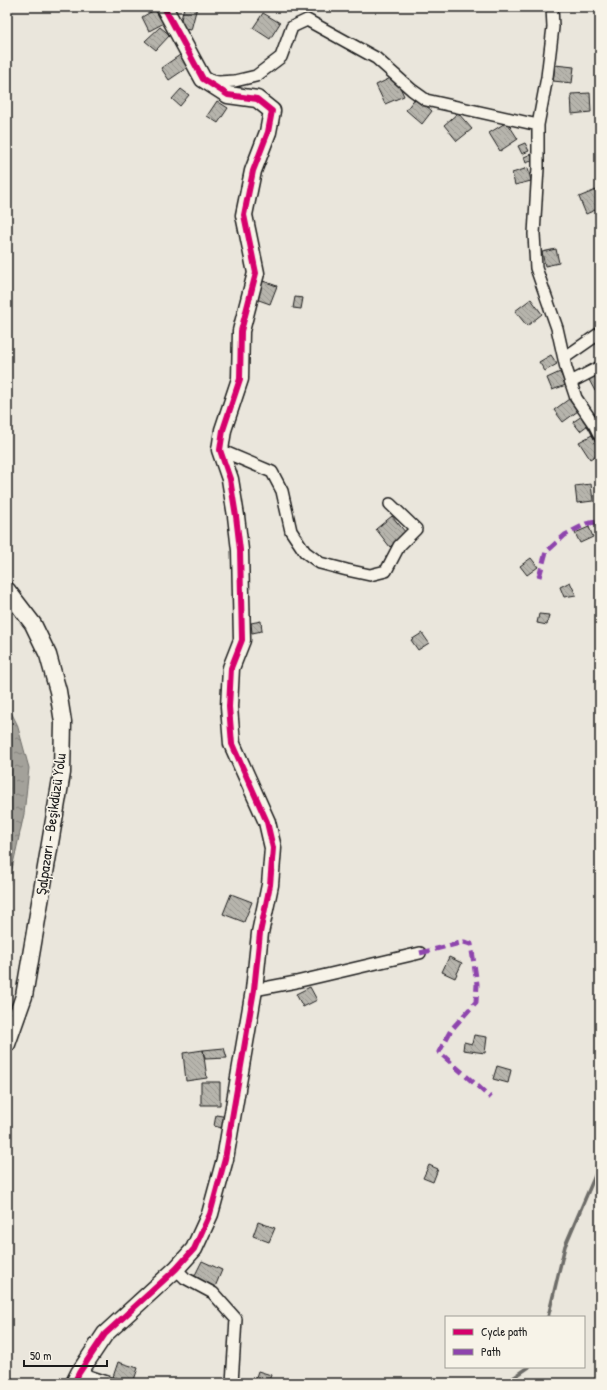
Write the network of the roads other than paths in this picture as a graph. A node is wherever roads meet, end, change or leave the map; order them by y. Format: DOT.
graph roads {
  1 [pos="164,7"];
  2 [pos="552,7"];
  3 [pos="203,79"];
  4 [pos="538,125"];
  5 [pos="600,333"];
  6 [pos="564,358"];
  7 [pos="600,367"];
  8 [pos="571,382"];
  9 [pos="600,436"];
  10 [pos="220,450"];
  11 [pos="390,504"];
  12 [pos="7,590"];
  13 [pos="420,953"];
  14 [pos="254,990"];
  15 [pos="7,1044"];
  16 [pos="176,1269"];
  17 [pos="77,1378"];
  18 [pos="110,1383"];
  19 [pos="232,1383"];
  1 -- 3 [label="street"];
  2 -- 4 [label="street"];
  3 -- 4 [label="street"];
  3 -- 10 [label="street"];
  4 -- 6 [label="street"];
  5 -- 6 [label="street"];
  6 -- 8 [label="street"];
  7 -- 8 [label="street"];
  8 -- 9 [label="street"];
  10 -- 11 [label="street"];
  10 -- 14 [label="street"];
  12 -- 15 [label="street, Şalpazarı - Beşikdüzü Yolu"];
  13 -- 14 [label="street"];
  14 -- 16 [label="street"];
  16 -- 17 [label="street"];
  16 -- 19 [label="street"];
  17 -- 18 [label="street"];
}
